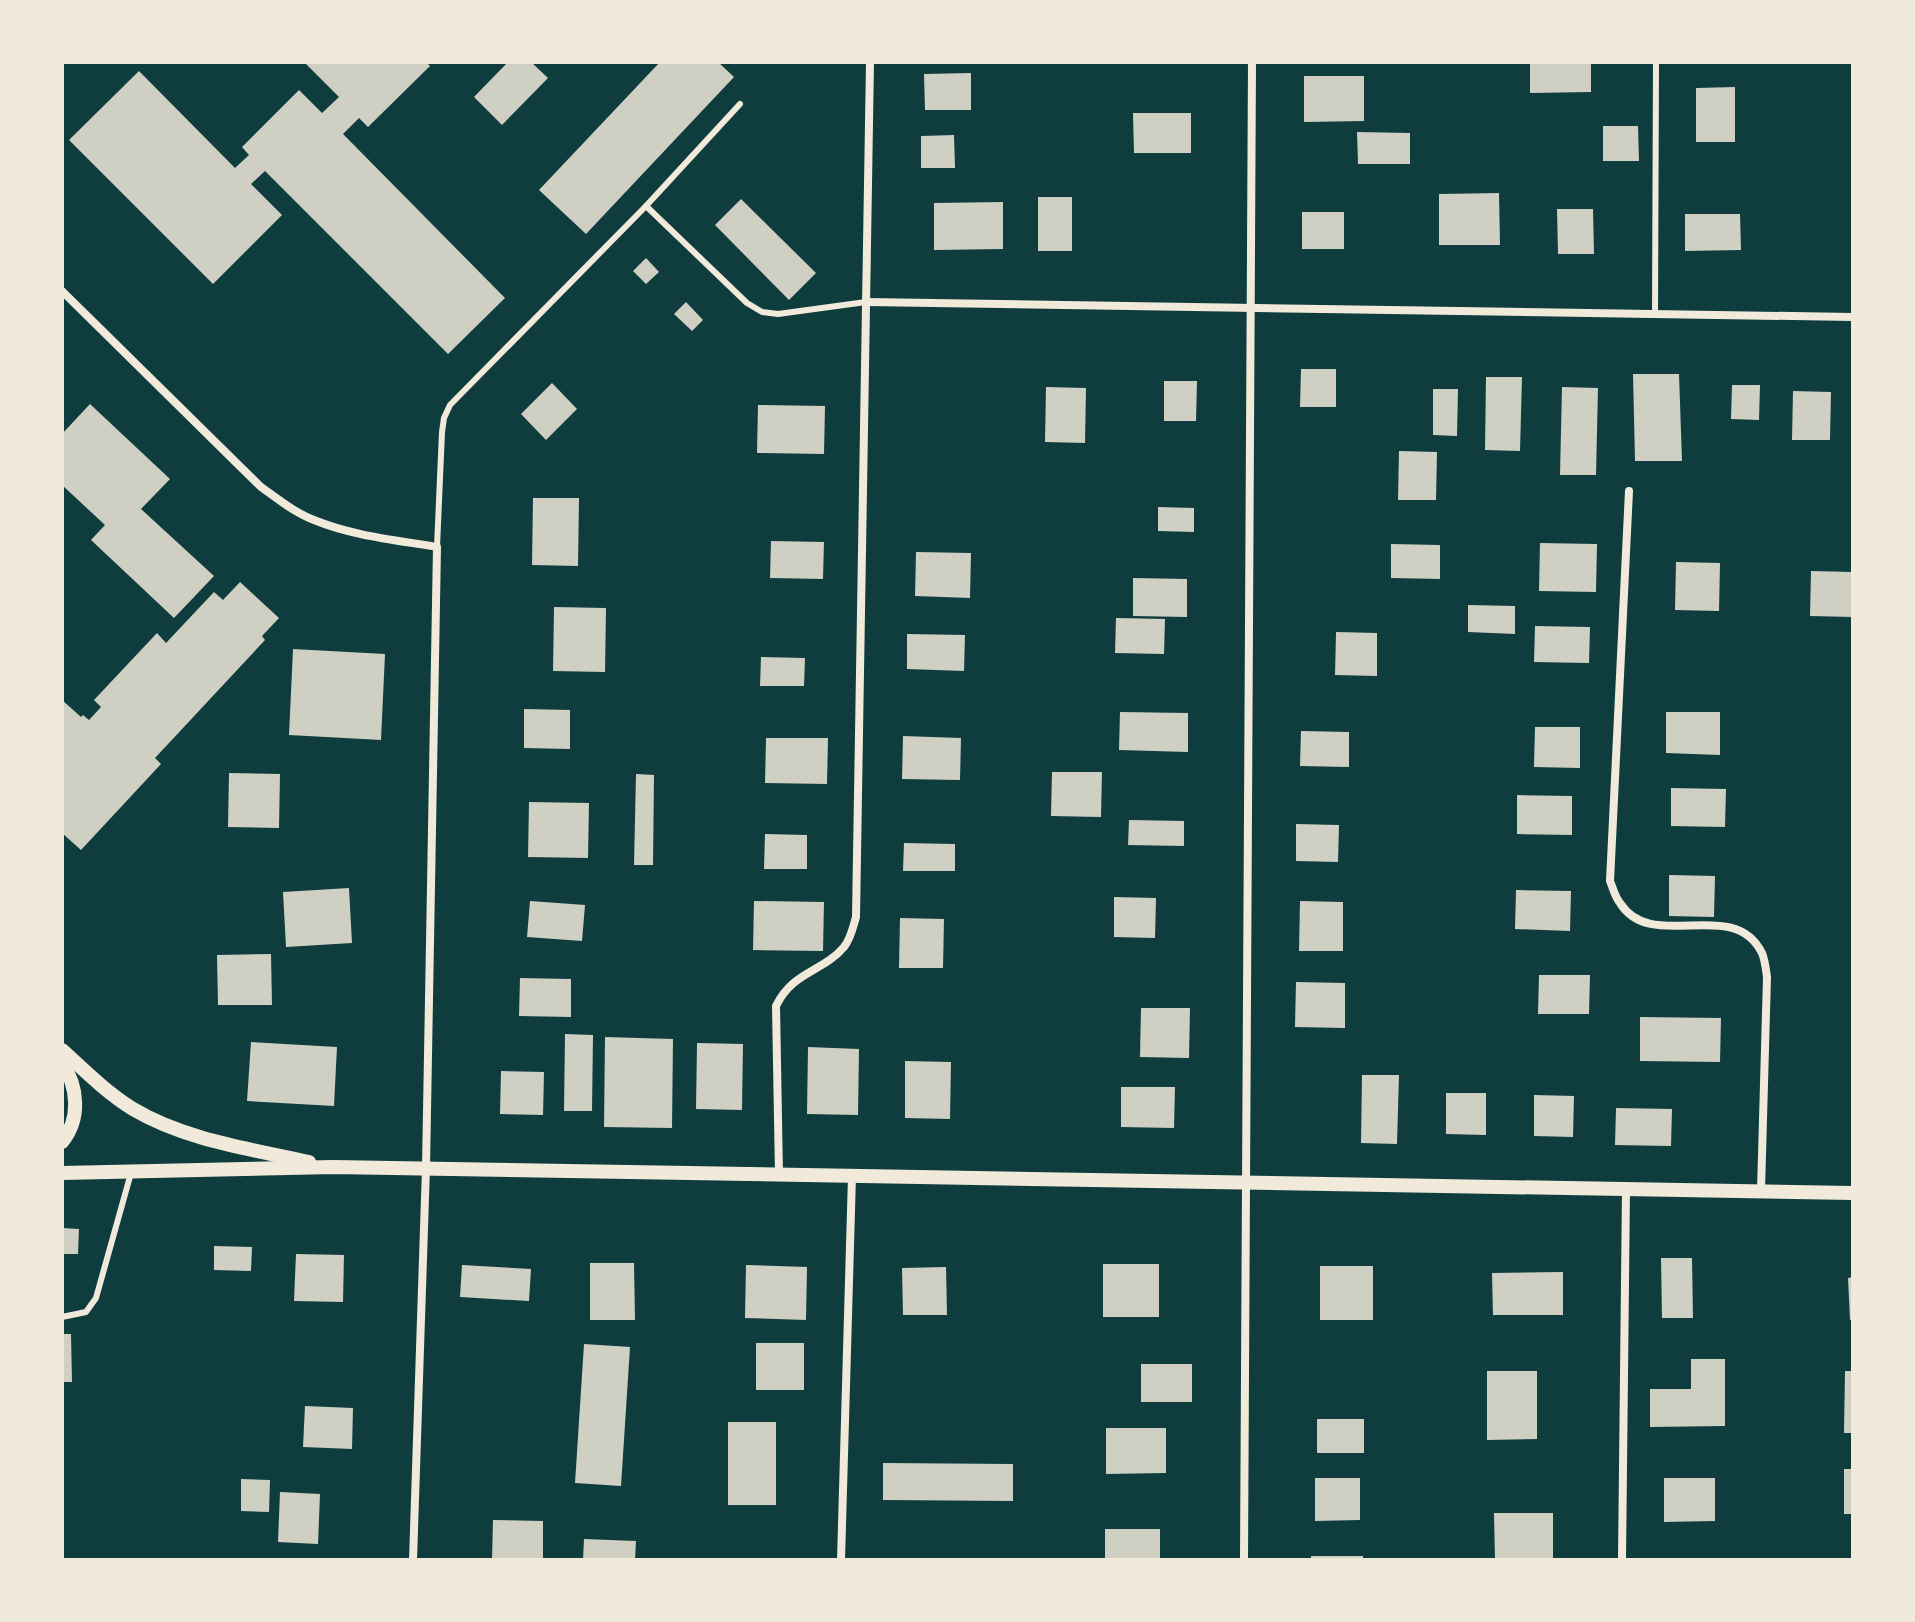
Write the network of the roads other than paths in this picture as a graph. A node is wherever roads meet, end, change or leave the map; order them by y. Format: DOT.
graph roads {
  1 [pos="870,62"];
  2 [pos="1252,62"];
  3 [pos="1656,62"];
  4 [pos="740,104"];
  5 [pos="646,206"];
  6 [pos="62,291"];
  7 [pos="866,302"];
  8 [pos="1251,309"];
  9 [pos="1655,313"];
  10 [pos="1853,317"];
  11 [pos="1629,491"];
  12 [pos="437,547"];
  13 [pos="62,1050"];
  14 [pos="62,1063"];
  15 [pos="62,1142"];
  16 [pos="333,1167"];
  17 [pos="426,1168"];
  18 [pos="131,1171"];
  19 [pos="62,1173"];
  20 [pos="779,1174"];
  21 [pos="852,1176"];
  22 [pos="1246,1182"];
  23 [pos="1626,1189"];
  24 [pos="1761,1191"];
  25 [pos="1853,1193"];
  26 [pos="62,1317"];
  27 [pos="413,1560"];
  28 [pos="841,1560"];
  29 [pos="1244,1560"];
  30 [pos="1622,1560"];
  1 -- 7 [label="street"];
  2 -- 8 [label="street"];
  3 -- 9 [label="lane"];
  4 -- 5 [label="lane"];
  5 -- 7 [label="lane"];
  5 -- 12 [label="lane"];
  6 -- 12 [label="street"];
  7 -- 8 [label="street"];
  7 -- 20 [label="street"];
  8 -- 9 [label="street"];
  8 -- 22 [label="street"];
  9 -- 10 [label="street"];
  11 -- 24 [label="street"];
  12 -- 17 [label="street"];
  13 -- 16 [label="street"];
  14 -- 15 [label="street"];
  16 -- 17 [label="street"];
  16 -- 18 [label="street"];
  17 -- 20 [label="street"];
  17 -- 27 [label="street"];
  18 -- 19 [label="street"];
  18 -- 26 [label="lane"];
  20 -- 21 [label="street"];
  21 -- 22 [label="street"];
  21 -- 28 [label="street"];
  22 -- 23 [label="street"];
  22 -- 29 [label="street"];
  23 -- 24 [label="street"];
  23 -- 30 [label="street"];
  24 -- 25 [label="street"];
}
